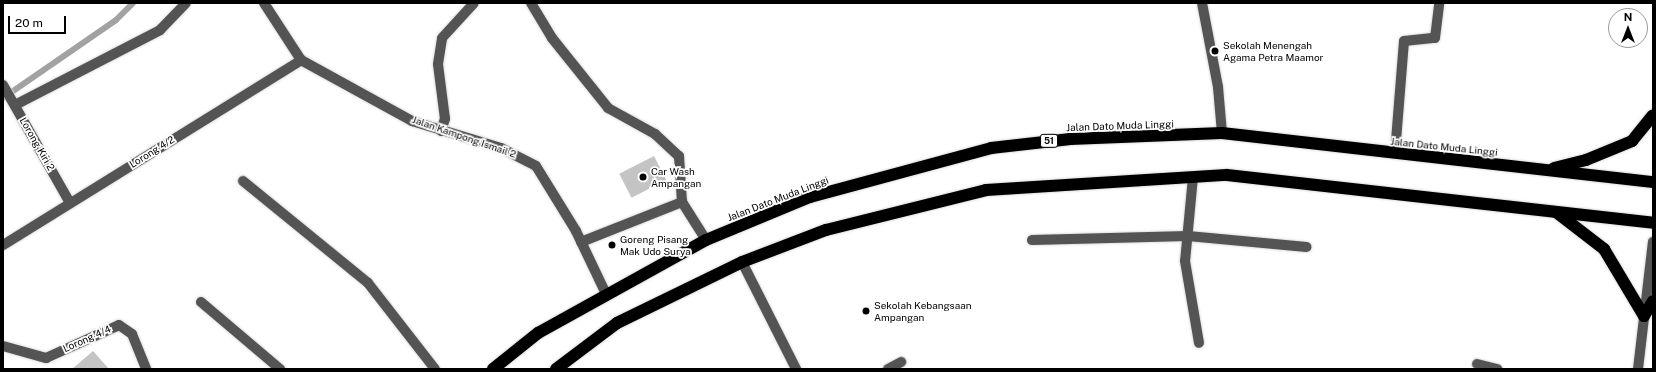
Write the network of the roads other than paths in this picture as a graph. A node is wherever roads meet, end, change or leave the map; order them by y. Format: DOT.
graph roads {
  1 [pos="186,3"];
  2 [pos="264,3"];
  3 [pos="474,3"];
  4 [pos="531,3"];
  5 [pos="1202,3"];
  6 [pos="1439,3"];
  7 [pos="301,60"];
  8 [pos="4,87"];
  9 [pos="15,105"];
  10 [pos="1653,115"];
  11 [pos="441,131"];
  12 [pos="1222,133"];
  13 [pos="1394,153"];
  14 [pos="1545,170"];
  15 [pos="1193,177"];
  16 [pos="243,181"];
  17 [pos="1653,182"];
  18 [pos="682,202"];
  19 [pos="70,203"];
  20 [pos="1555,211"];
  21 [pos="1653,223"];
  22 [pos="1188,236"];
  23 [pos="706,240"];
  24 [pos="1032,240"];
  25 [pos="581,242"];
  26 [pos="1653,242"];
  27 [pos="3,245"];
  28 [pos="1306,247"];
  29 [pos="742,262"];
  30 [pos="606,294"];
  31 [pos="1653,301"];
  32 [pos="201,302"];
  33 [pos="1644,316"];
  34 [pos="1199,343"];
  35 [pos="3,346"];
  36 [pos="901,362"];
  37 [pos="1477,364"];
  38 [pos="146,369"];
  39 [pos="280,369"];
  40 [pos="435,369"];
  41 [pos="493,369"];
  42 [pos="556,369"];
  43 [pos="796,369"];
  44 [pos="888,369"];
  45 [pos="1497,369"];
  46 [pos="1638,369"];
  1 -- 9 [label="street"];
  2 -- 7 [label="street, Jalan Kampong Ismail 2"];
  3 -- 11 [label="street"];
  4 -- 18 [label="street"];
  5 -- 12 [label="street"];
  6 -- 13 [label="street"];
  7 -- 11 [label="street, Jalan Kampong Ismail 2"];
  7 -- 19 [label="street, Lorong 4/2"];
  8 -- 9 [label="street, Lorong Kiri 2"];
  9 -- 19 [label="street, Lorong Kiri 2"];
  10 -- 14 [label="highway"];
  11 -- 25 [label="street, Jalan Kampong Ismail 2"];
  12 -- 13 [label="highway, Jalan Dato Muda Linggi / 51"];
  12 -- 23 [label="highway, Jalan Dato Muda Linggi / 51"];
  13 -- 14 [label="highway, Jalan Dato Muda Linggi / 51"];
  14 -- 17 [label="highway, Jalan Dato Muda Linggi / 51"];
  15 -- 20 [label="highway"];
  15 -- 22 [label="street"];
  15 -- 29 [label="highway"];
  16 -- 40 [label="street"];
  18 -- 23 [label="street"];
  18 -- 25 [label="street"];
  19 -- 27 [label="street, Lorong 4/2"];
  20 -- 21 [label="highway"];
  20 -- 33 [label="highway"];
  22 -- 24 [label="street"];
  22 -- 28 [label="street"];
  22 -- 34 [label="street"];
  23 -- 30 [label="highway, Jalan Dato Muda Linggi / 51"];
  25 -- 30 [label="street, Jalan Kampong Ismail 2"];
  26 -- 33 [label="street"];
  29 -- 42 [label="highway"];
  29 -- 43 [label="street"];
  30 -- 41 [label="highway, Jalan Dato Muda Linggi / 51"];
  31 -- 33 [label="highway"];
  32 -- 39 [label="street"];
  33 -- 46 [label="street"];
  35 -- 38 [label="street, Lorong 4/4"];
  36 -- 44 [label="street"];
  37 -- 45 [label="street"];
}
